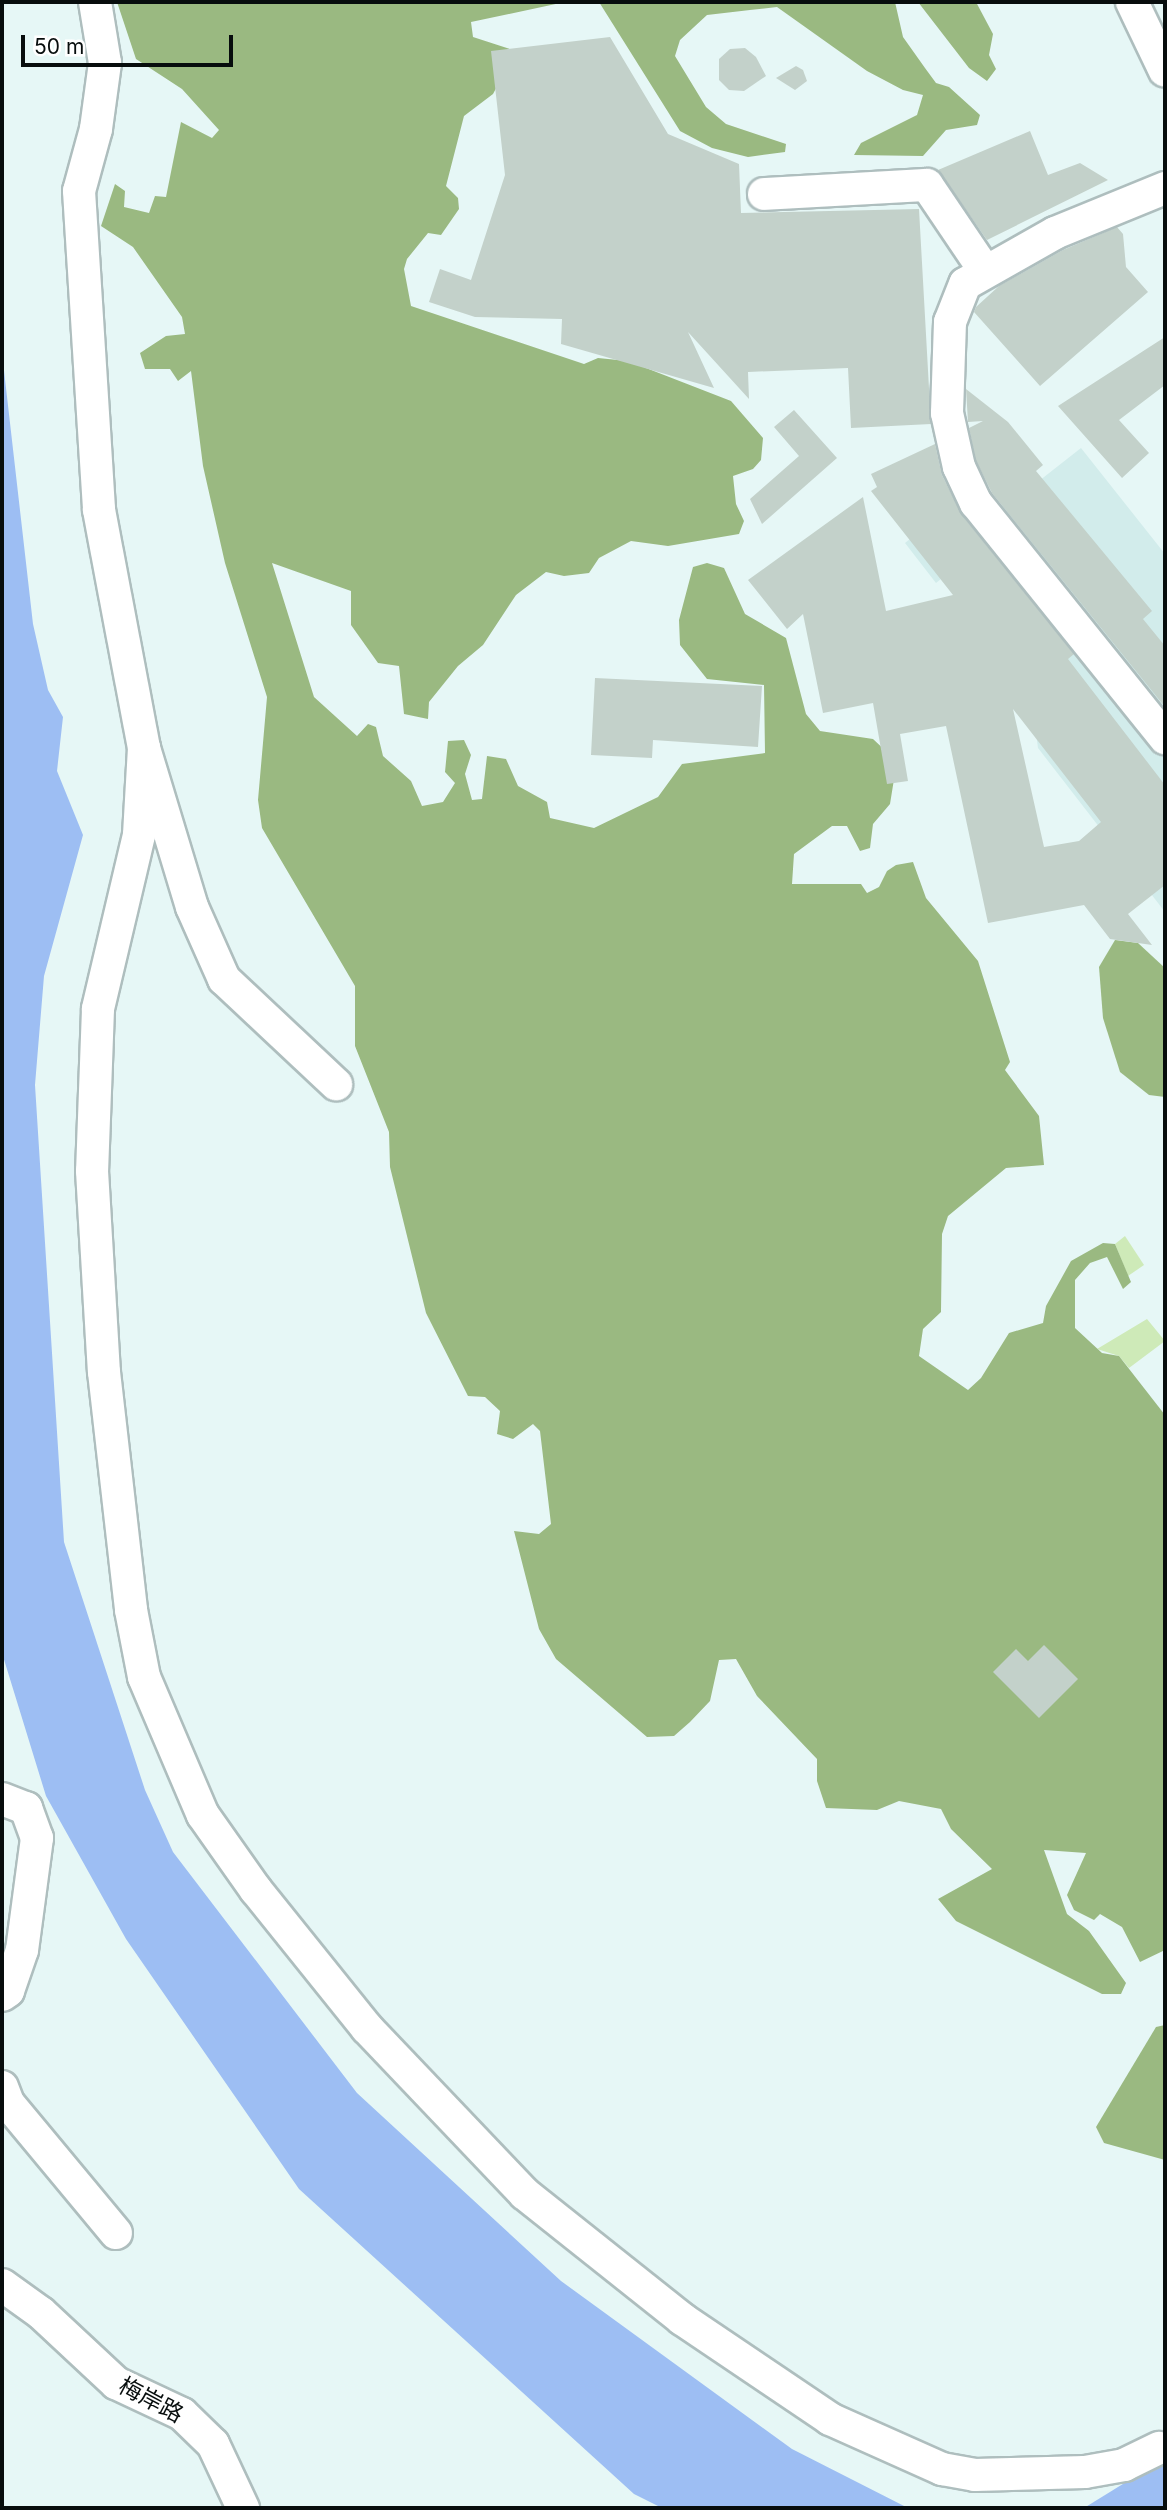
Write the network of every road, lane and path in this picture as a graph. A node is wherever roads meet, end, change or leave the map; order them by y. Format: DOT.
graph roads {
  1 [pos="95,2"];
  2 [pos="1132,2"];
  3 [pos="1165,71"];
  4 [pos="1165,188"];
  5 [pos="764,194"];
  6 [pos="985,271"];
  7 [pos="1165,738"];
  8 [pos="144,748"];
  9 [pos="336,1084"];
  10 [pos="2,1799"];
  11 [pos="2,1995"];
  12 [pos="2,2087"];
  13 [pos="116,2233"];
  14 [pos="2,2285"];
  15 [pos="1159,2448"];
  16 [pos="243,2508"];
  1 -- 8 [label="street"];
  2 -- 3 [label="street"];
  4 -- 6 [label="street"];
  5 -- 6 [label="street"];
  6 -- 7 [label="street"];
  8 -- 9 [label="street"];
  8 -- 15 [label="street"];
  10 -- 11 [label="street"];
  12 -- 13 [label="street"];
  14 -- 16 [label="street, 梅岸路"];
}
